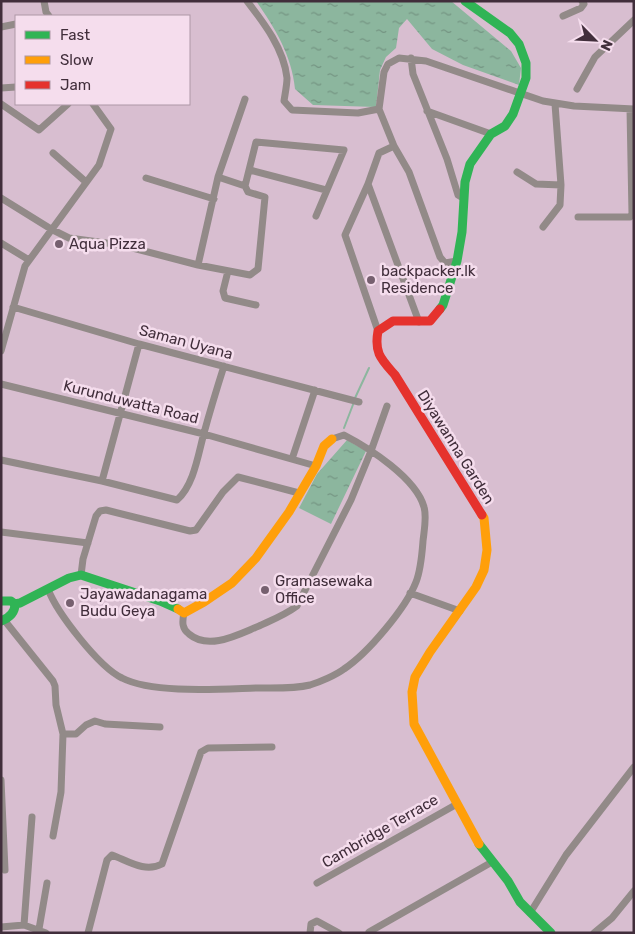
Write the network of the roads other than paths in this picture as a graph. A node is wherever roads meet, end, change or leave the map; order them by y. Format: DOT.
graph roads {
  1 [pos="44,1"];
  2 [pos="247,1"];
  3 [pos="465,1"];
  4 [pos="582,1"];
  5 [pos="48,15"];
  6 [pos="563,16"];
  7 [pos="634,20"];
  8 [pos="15,24"];
  9 [pos="1,27"];
  10 [pos="411,58"];
  11 [pos="15,87"];
  12 [pos="1,88"];
  13 [pos="577,89"];
  14 [pos="522,93"];
  15 [pos="245,99"];
  16 [pos="1,104"];
  17 [pos="555,104"];
  18 [pos="67,105"];
  19 [pos="94,105"];
  20 [pos="379,109"];
  21 [pos="632,109"];
  22 [pos="427,111"];
  23 [pos="491,134"];
  24 [pos="394,146"];
  25 [pos="53,153"];
  26 [pos="250,170"];
  27 [pos="517,172"];
  28 [pos="218,177"];
  29 [pos="146,178"];
  30 [pos="86,182"];
  31 [pos="368,184"];
  32 [pos="561,184"];
  33 [pos="245,186"];
  34 [pos="326,190"];
  35 [pos="1,198"];
  36 [pos="463,198"];
  37 [pos="214,199"];
  38 [pos="316,216"];
  39 [pos="578,217"];
  40 [pos="543,227"];
  41 [pos="51,229"];
  42 [pos="1,243"];
  43 [pos="28,260"];
  44 [pos="456,261"];
  45 [pos="198,265"];
  46 [pos="228,271"];
  47 [pos="256,305"];
  48 [pos="12,310"];
  49 [pos="1,312"];
  50 [pos="419,322"];
  51 [pos="378,331"];
  52 [pos="139,344"];
  53 [pos="1,351"];
  54 [pos="224,366"];
  55 [pos="1,384"];
  56 [pos="315,390"];
  57 [pos="356,401"];
  58 [pos="387,406"];
  59 [pos="120,413"];
  60 [pos="204,434"];
  61 [pos="332,439"];
  62 [pos="371,451"];
  63 [pos="292,459"];
  64 [pos="1,460"];
  65 [pos="316,466"];
  66 [pos="102,481"];
  67 [pos="300,493"];
  68 [pos="1,532"];
  69 [pos="88,543"];
  70 [pos="81,574"];
  71 [pos="48,589"];
  72 [pos="410,593"];
  73 [pos="1,601"];
  74 [pos="15,604"];
  75 [pos="460,611"];
  76 [pos="184,614"];
  77 [pos="3,621"];
  78 [pos="160,727"];
  79 [pos="63,734"];
  80 [pos="272,747"];
  81 [pos="634,767"];
  82 [pos="1,780"];
  83 [pos="457,804"];
  84 [pos="32,817"];
  85 [pos="54,836"];
  86 [pos="492,862"];
  87 [pos="5,870"];
  88 [pos="47,883"];
  89 [pos="318,883"];
  90 [pos="634,892"];
  91 [pos="530,913"];
  92 [pos="24,925"];
  93 [pos="1,927"];
  94 [pos="39,929"];
  95 [pos="369,932"];
  96 [pos="46,933"];
  97 [pos="88,933"];
  98 [pos="310,933"];
  99 [pos="339,933"];
  100 [pos="551,933"];
  101 [pos="594,933"];
  1 -- 5 [label="street"];
  2 -- 20 [label="street"];
  3 -- 14 [label="street"];
  4 -- 6 [label="street"];
  7 -- 13 [label="street"];
  8 -- 9 [label="street"];
  10 -- 14 [label="street"];
  10 -- 20 [label="street"];
  10 -- 22 [label="street"];
  11 -- 12 [label="street"];
  14 -- 17 [label="street"];
  14 -- 23 [label="street"];
  15 -- 28 [label="street"];
  16 -- 18 [label="street"];
  17 -- 21 [label="street"];
  17 -- 32 [label="street"];
  19 -- 30 [label="street"];
  20 -- 24 [label="street"];
  21 -- 39 [label="street"];
  22 -- 23 [label="street"];
  22 -- 36 [label="street"];
  23 -- 36 [label="street"];
  24 -- 31 [label="street"];
  24 -- 44 [label="street"];
  25 -- 30 [label="street"];
  26 -- 33 [label="street"];
  26 -- 34 [label="street"];
  26 -- 34 [label="street"];
  27 -- 32 [label="street"];
  28 -- 33 [label="street"];
  28 -- 37 [label="street"];
  29 -- 37 [label="street"];
  30 -- 41 [label="street"];
  31 -- 50 [label="street"];
  31 -- 51 [label="street"];
  32 -- 40 [label="street"];
  33 -- 46 [label="street"];
  34 -- 38 [label="street"];
  35 -- 41 [label="street"];
  36 -- 44 [label="street"];
  37 -- 45 [label="street"];
  41 -- 43 [label="street"];
  41 -- 45 [label="street"];
  42 -- 43 [label="street"];
  43 -- 48 [label="street"];
  44 -- 50 [label="street"];
  45 -- 46 [label="street"];
  46 -- 47 [label="street"];
  48 -- 49 [label="street, Saman Uyana"];
  48 -- 52 [label="street, Saman Uyana"];
  48 -- 53 [label="street"];
  50 -- 51 [label="street"];
  51 -- 75 [label="street, Diyawanna Garden"];
  52 -- 54 [label="street, Saman Uyana"];
  52 -- 59 [label="street"];
  54 -- 56 [label="street, Saman Uyana"];
  54 -- 60 [label="street"];
  55 -- 59 [label="street, Kurunduwatta Road"];
  56 -- 57 [label="street, Saman Uyana"];
  56 -- 63 [label="street"];
  58 -- 62 [label="street"];
  59 -- 60 [label="street, Kurunduwatta Road"];
  59 -- 66 [label="street"];
  60 -- 63 [label="street, Kurunduwatta Road"];
  60 -- 66 [label="street"];
  61 -- 62 [label="street"];
  61 -- 65 [label="street"];
  62 -- 72 [label="street"];
  62 -- 76 [label="street"];
  63 -- 65 [label="street, Kurunduwatta Road"];
  64 -- 66 [label="street"];
  65 -- 67 [label="street"];
  67 -- 69 [label="street"];
  67 -- 76 [label="street"];
  68 -- 69 [label="street"];
  69 -- 70 [label="street"];
  70 -- 71 [label="street"];
  70 -- 76 [label="street"];
  71 -- 72 [label="street"];
  71 -- 74 [label="street"];
  72 -- 75 [label="street"];
  73 -- 74 [label="street"];
  74 -- 77 [label="street"];
  75 -- 83 [label="street, Diyawanna Garden"];
  77 -- 79 [label="street"];
  78 -- 79 [label="street"];
  79 -- 85 [label="street"];
  80 -- 97 [label="street"];
  81 -- 91 [label="street"];
  82 -- 87 [label="street"];
  83 -- 86 [label="street, Diyawanna Garden"];
  83 -- 89 [label="street, Cambridge Terrace"];
  84 -- 92 [label="street"];
  86 -- 91 [label="street, Diyawanna Garden"];
  86 -- 95 [label="street"];
  88 -- 94 [label="street"];
  90 -- 101 [label="street"];
  91 -- 100 [label="street, Diyawanna Garden"];
  92 -- 93 [label="street"];
  92 -- 94 [label="street"];
  94 -- 96 [label="street"];
  98 -- 99 [label="street"];
}
